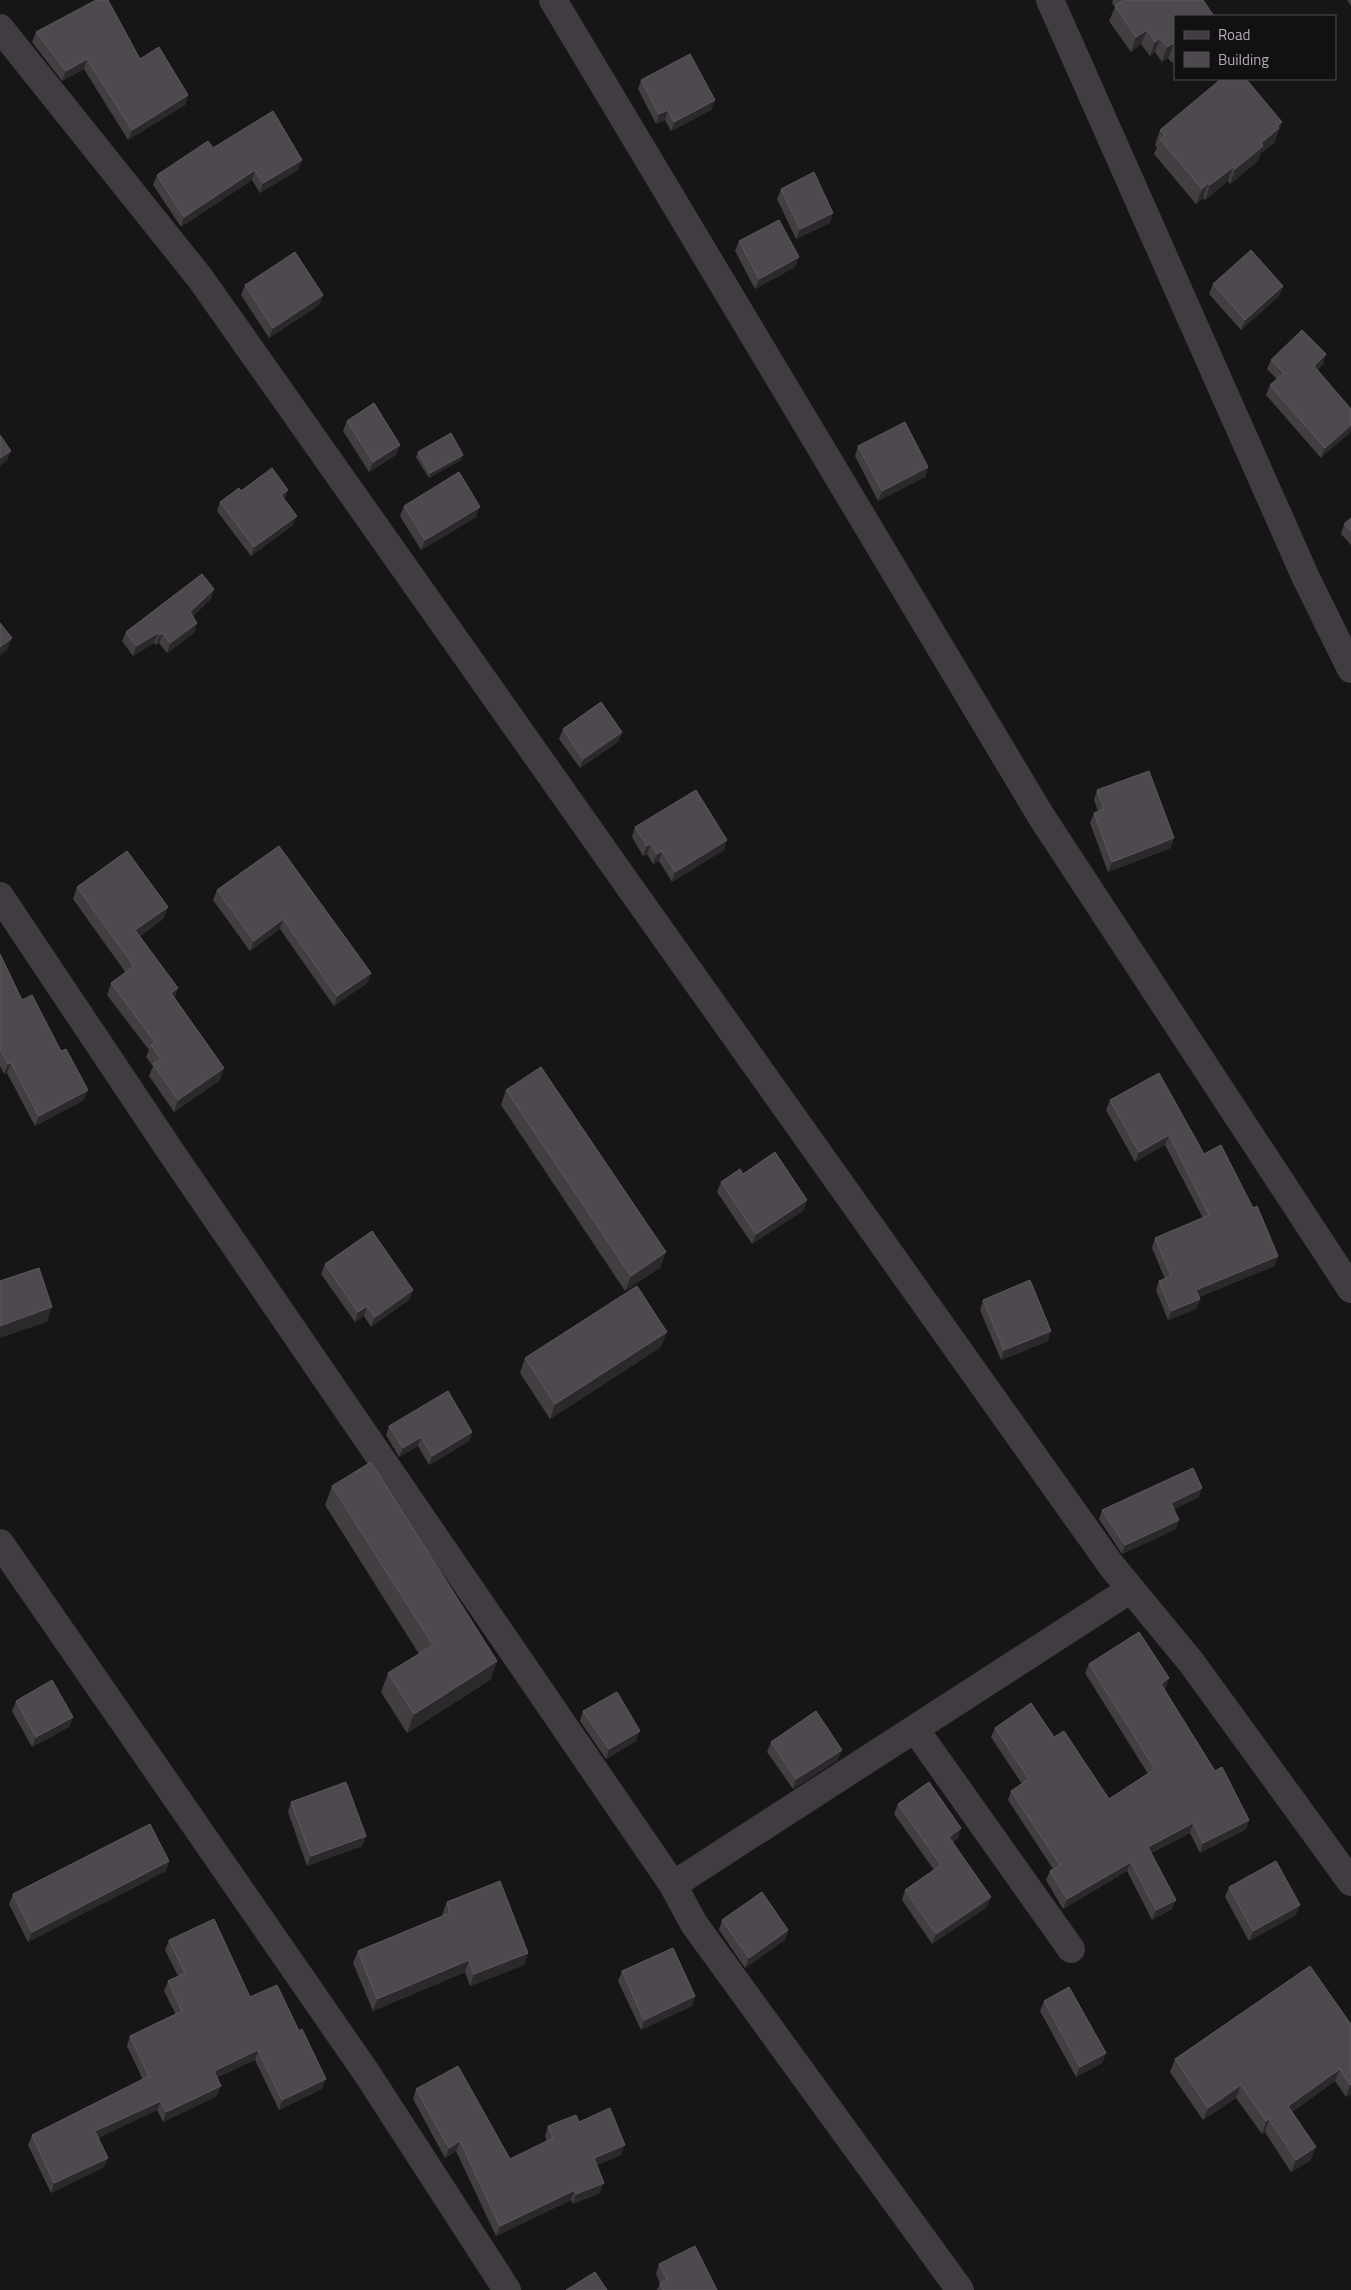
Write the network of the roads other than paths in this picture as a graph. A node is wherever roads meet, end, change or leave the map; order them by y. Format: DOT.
graph roads {
  1 [pos="553,0"];
  2 [pos="1050,0"];
  3 [pos="0,28"];
  4 [pos="1351,669"];
  5 [pos="0,896"];
  6 [pos="1351,1289"];
  7 [pos="0,1543"];
  8 [pos="1131,1589"];
  9 [pos="915,1728"];
  10 [pos="1351,1882"];
  11 [pos="673,1885"];
  12 [pos="1071,1949"];
  13 [pos="507,2290"];
  14 [pos="960,2290"];
  1 -- 6 [label="street"];
  2 -- 4 [label="street"];
  3 -- 8 [label="street"];
  5 -- 11 [label="street"];
  7 -- 13 [label="street"];
  8 -- 9 [label="street"];
  8 -- 10 [label="street"];
  9 -- 11 [label="street"];
  9 -- 12 [label="street"];
  11 -- 14 [label="street"];
}
